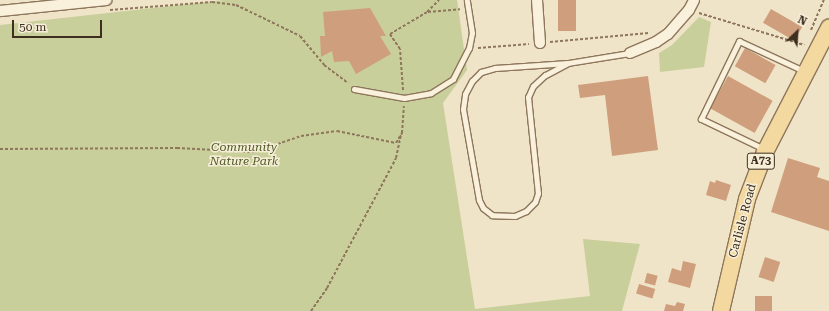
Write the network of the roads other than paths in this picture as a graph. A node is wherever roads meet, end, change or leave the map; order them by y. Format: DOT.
graph roads {
  1 [pos="106,0"];
  2 [pos="467,0"];
  3 [pos="537,0"];
  4 [pos="694,0"];
  5 [pos="0,11"];
  6 [pos="829,28"];
  7 [pos="540,43"];
  8 [pos="630,53"];
  9 [pos="568,63"];
  10 [pos="804,72"];
  11 [pos="354,89"];
  12 [pos="766,150"];
  13 [pos="721,311"];
  1 -- 5 [label="street"];
  2 -- 11 [label="lane"];
  3 -- 7 [label="street"];
  4 -- 8 [label="street"];
  6 -- 10 [label="main road, Carlisle Road / A73"];
  8 -- 9 [label="lane"];
  9 -- 9 [label="lane"];
  10 -- 12 [label="main road, Carlisle Road / A73"];
  10 -- 12 [label="lane"];
  12 -- 13 [label="main road, Carlisle Road / A73"];
}
